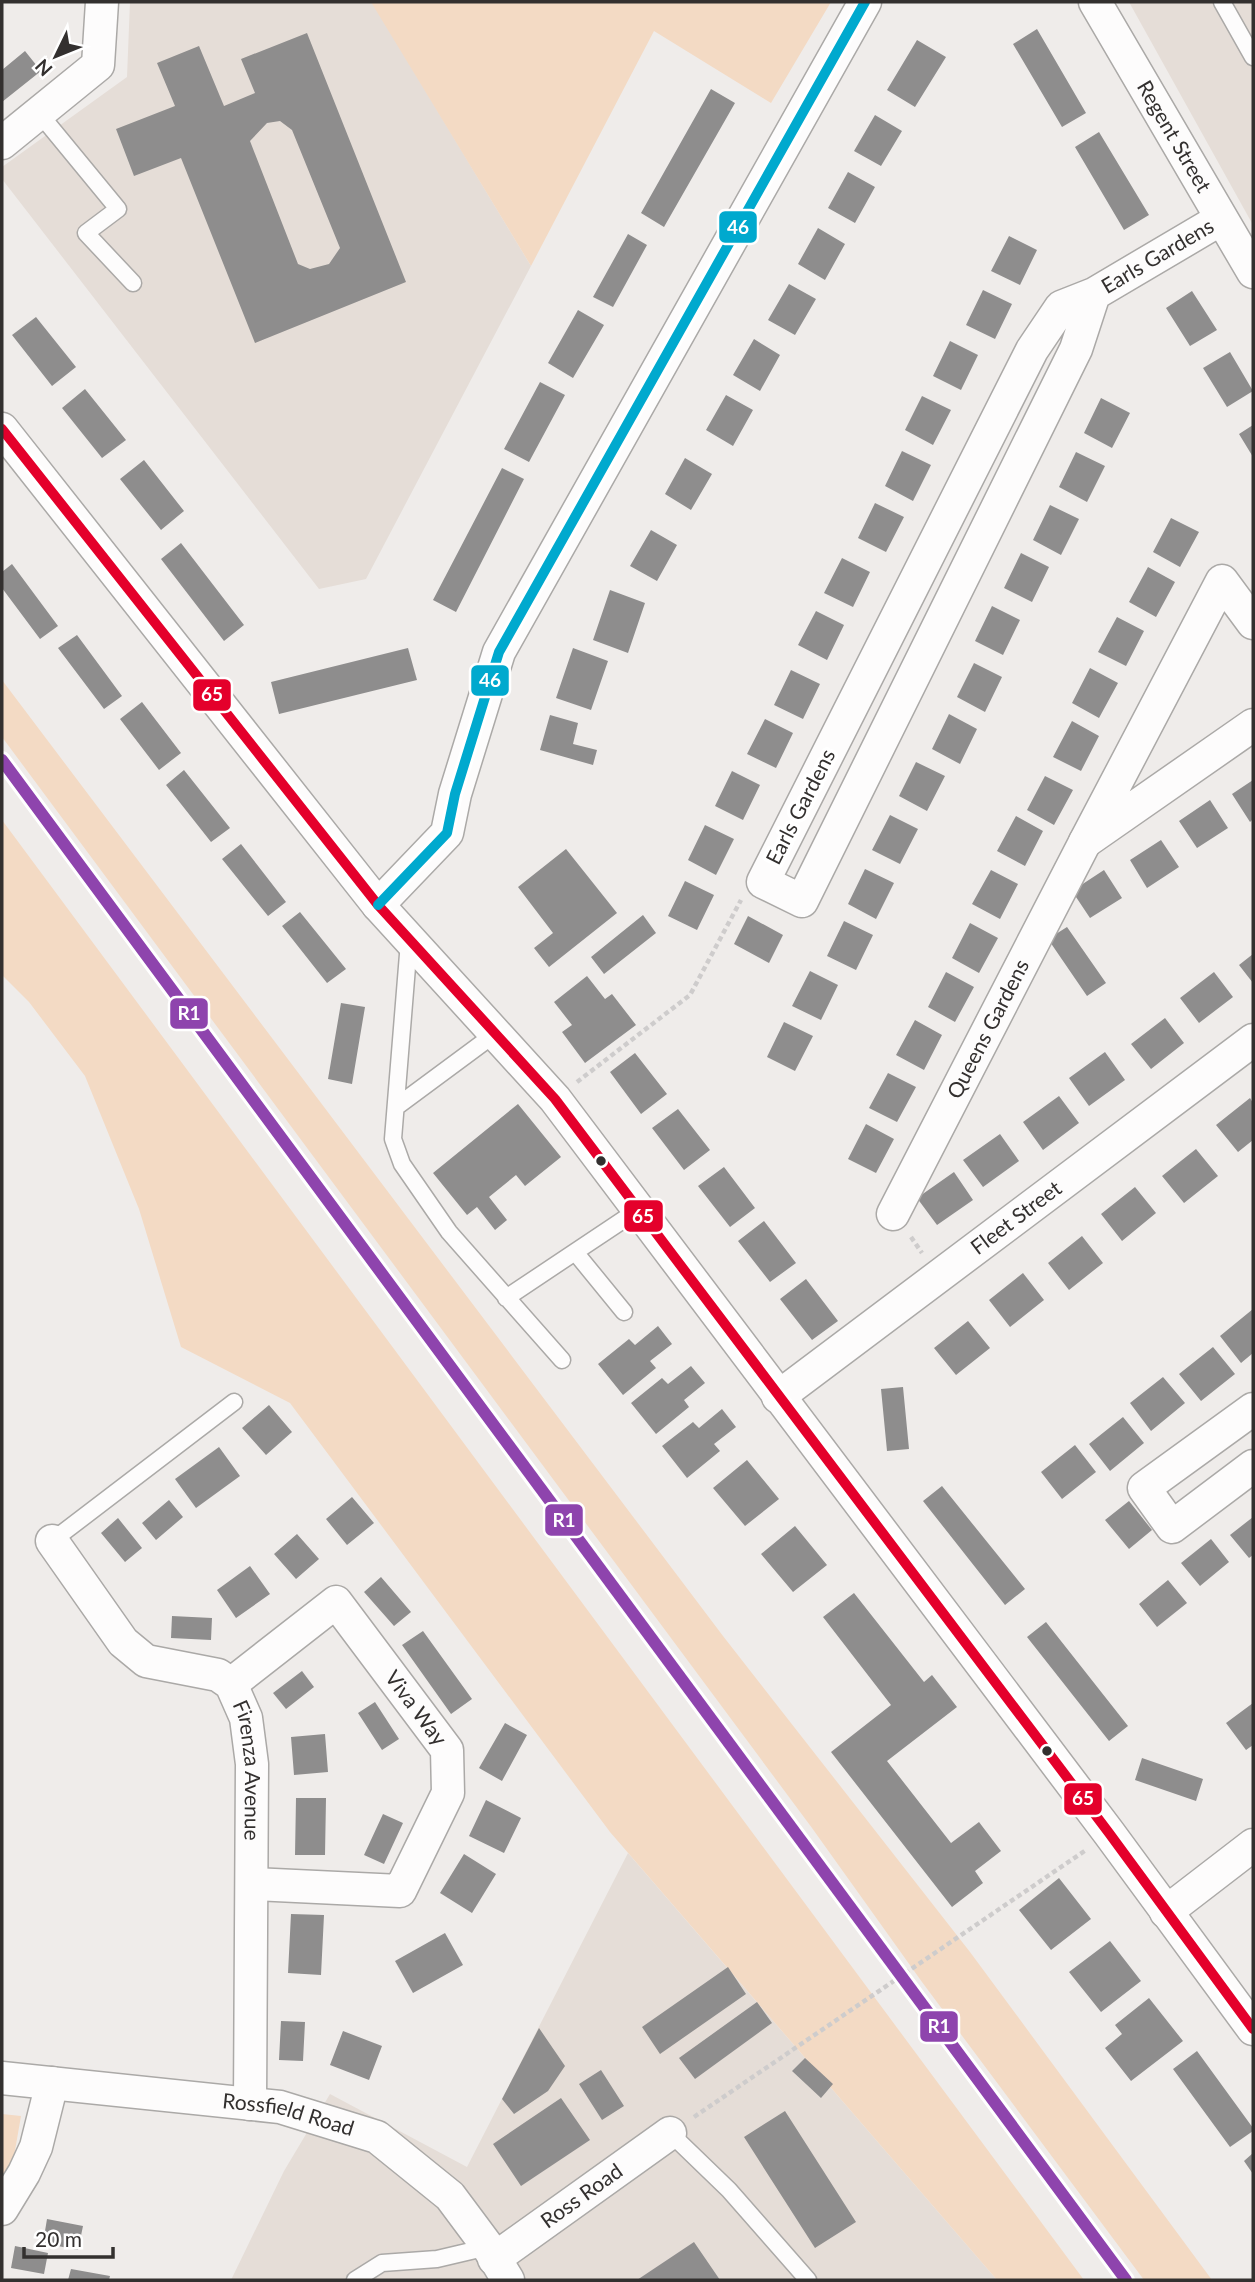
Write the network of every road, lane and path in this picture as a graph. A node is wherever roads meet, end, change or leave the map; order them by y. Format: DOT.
graph roads {
  1 [pos="102,2"];
  2 [pos="865,2"];
  3 [pos="1095,2"];
  4 [pos="1222,2"];
  5 [pos="1253,57"];
  6 [pos="39,113"];
  7 [pos="2,143"];
  8 [pos="1221,219"];
  9 [pos="1253,272"];
  10 [pos="133,283"];
  11 [pos="1094,294"];
  12 [pos="2,429"];
  13 [pos="898,617"];
  14 [pos="1252,620"];
  15 [pos="933,635"];
  16 [pos="1253,725"];
  17 [pos="1085,842"];
  18 [pos="763,882"];
  19 [pos="378,905"];
  20 [pos="410,940"];
  21 [pos="496,1032"];
  22 [pos="1253,1040"];
  23 [pos="555,1099"];
  24 [pos="396,1107"];
  25 [pos="638,1210"];
  26 [pos="893,1214"];
  27 [pos="575,1252"];
  28 [pos="940,1276"];
  29 [pos="506,1298"];
  30 [pos="624,1312"];
  31 [pos="562,1360"];
  32 [pos="778,1397"];
  33 [pos="234,1402"];
  34 [pos="1253,1409"];
  35 [pos="1253,1466"];
  36 [pos="52,1541"];
  37 [pos="231,1684"];
  38 [pos="1110,1833"];
  39 [pos="1253,1844"];
  40 [pos="252,1884"];
  41 [pos="1166,1912"];
  42 [pos="1253,2029"];
  43 [pos="2,2078"];
  44 [pos="52,2083"];
  45 [pos="250,2104"];
  46 [pos="670,2133"];
  47 [pos="2,2210"];
  48 [pos="497,2262"];
  49 [pos="355,2280"];
  50 [pos="808,2280"];
  1 -- 6 [label="street"];
  2 -- 19 [label="street"];
  3 -- 8 [label="street, Regent Street"];
  4 -- 5 [label="lane"];
  6 -- 7 [label="street"];
  6 -- 10 [label="lane"];
  8 -- 9 [label="street, Regent Street"];
  8 -- 11 [label="street, Earls Gardens"];
  11 -- 13 [label="street, Earls Gardens"];
  11 -- 15 [label="street, Earls Gardens"];
  12 -- 19 [label="street"];
  13 -- 15 [label="street"];
  13 -- 18 [label="street, Earls Gardens"];
  14 -- 17 [label="street, Queens Gardens"];
  15 -- 18 [label="street, Earls Gardens"];
  16 -- 17 [label="street, Queens Gardens"];
  17 -- 26 [label="street, Queens Gardens"];
  18 -- 23 [label="path"];
  19 -- 20 [label="street"];
  20 -- 21 [label="street"];
  20 -- 24 [label="lane"];
  21 -- 23 [label="street"];
  21 -- 24 [label="lane"];
  22 -- 28 [label="street, Fleet Street"];
  23 -- 25 [label="street"];
  24 -- 29 [label="lane"];
  25 -- 27 [label="lane"];
  25 -- 32 [label="street"];
  26 -- 28 [label="path"];
  27 -- 29 [label="lane"];
  27 -- 30 [label="lane"];
  28 -- 32 [label="street, Fleet Street"];
  29 -- 31 [label="lane"];
  32 -- 38 [label="street"];
  33 -- 36 [label="lane"];
  34 -- 35 [label="street"];
  36 -- 37 [label="street, Firenza Avenue"];
  37 -- 40 [label="street, Firenza Avenue"];
  37 -- 40 [label="street, Viva Way"];
  38 -- 41 [label="street"];
  38 -- 46 [label="path"];
  39 -- 41 [label="street"];
  40 -- 45 [label="street, Firenza Avenue"];
  41 -- 42 [label="street"];
  43 -- 44 [label="street, Rossfield Road"];
  44 -- 45 [label="street, Rossfield Road"];
  44 -- 47 [label="street"];
  45 -- 48 [label="street, Rossfield Road"];
  46 -- 48 [label="street, Ross Road"];
  46 -- 50 [label="lane"];
  48 -- 49 [label="lane"];
}
